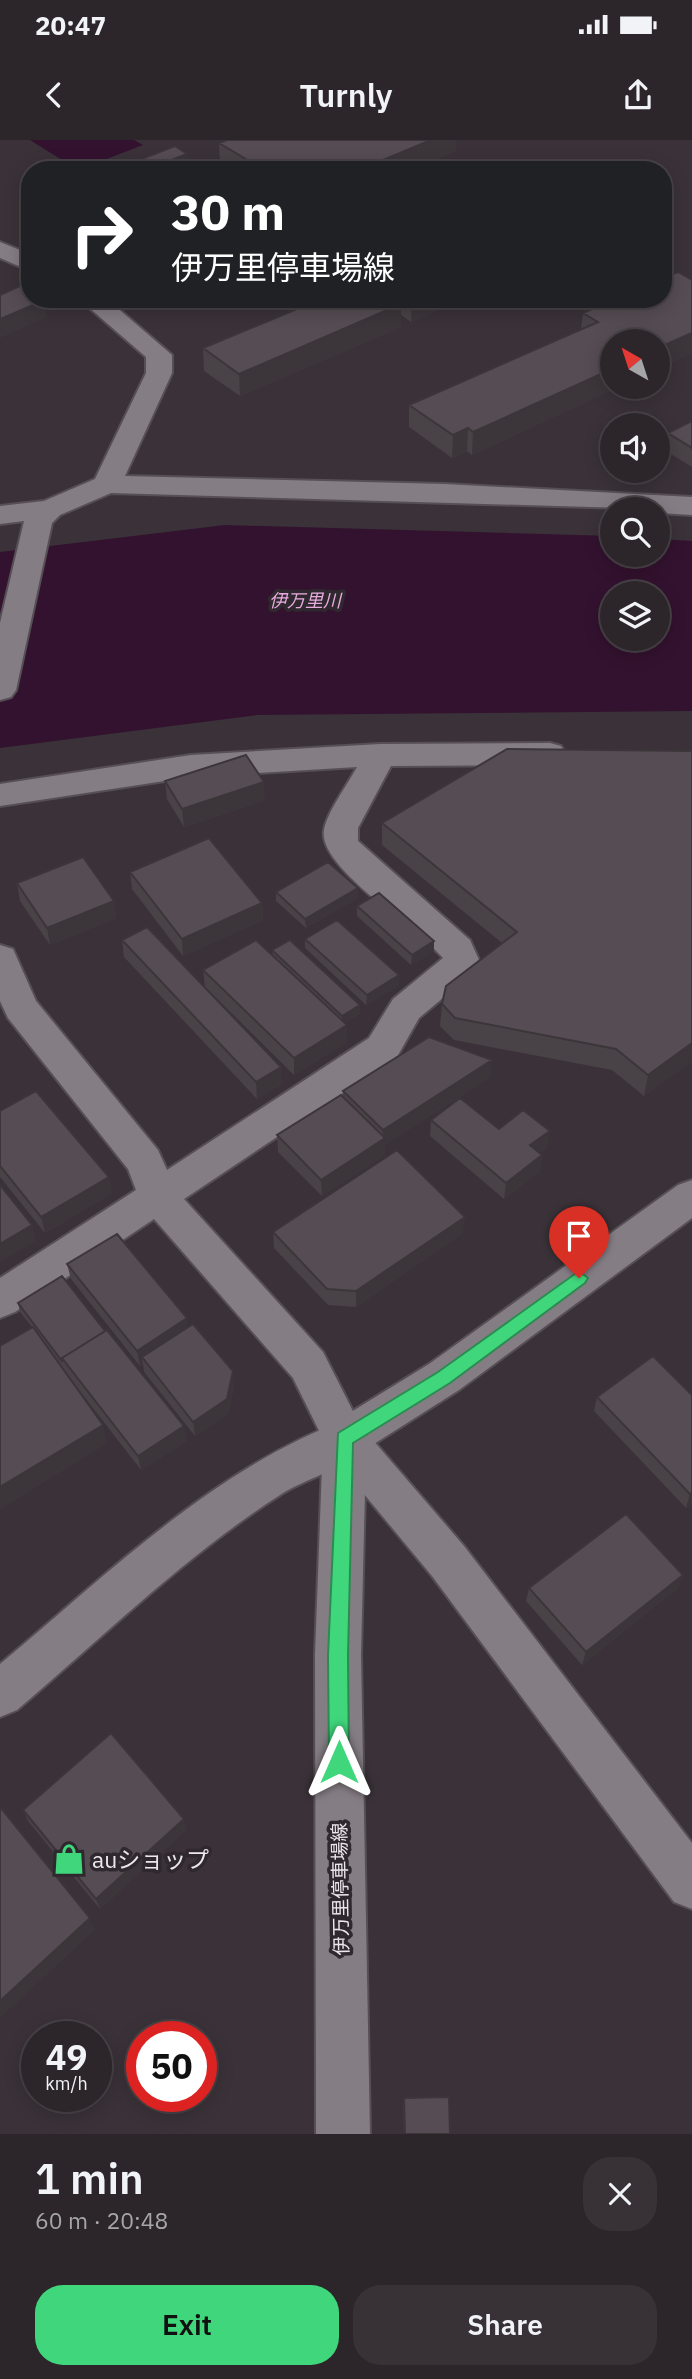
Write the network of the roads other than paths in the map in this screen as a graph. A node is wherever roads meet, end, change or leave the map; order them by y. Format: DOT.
graph roads {
  1 [pos="0,249"];
  2 [pos="21,260"];
  3 [pos="102,308"];
  4 [pos="107,484"];
  5 [pos="692,506"];
  6 [pos="0,515"];
  7 [pos="44,515"];
  8 [pos="0,690"];
  9 [pos="583,754"];
  10 [pos="380,755"];
  11 [pos="0,794"];
  12 [pos="0,958"];
  13 [pos="692,1196"];
  14 [pos="159,1198"];
  15 [pos="0,1300"];
  16 [pos="345,1439"];
  17 [pos="0,1694"];
  18 [pos="692,1884"];
  19 [pos="342,2134"];
  1 -- 2 [label="street"];
  3 -- 4 [label="street"];
  4 -- 5 [label="street"];
  4 -- 7 [label="street"];
  6 -- 7 [label="street"];
  7 -- 8 [label="street"];
  9 -- 10 [label="street"];
  10 -- 11 [label="street"];
  10 -- 14 [label="street"];
  12 -- 14 [label="street"];
  13 -- 16 [label="street"];
  14 -- 15 [label="street"];
  14 -- 16 [label="street"];
  16 -- 17 [label="street"];
  16 -- 18 [label="street"];
  16 -- 19 [label="street, 伊万里停車場線"];
}
